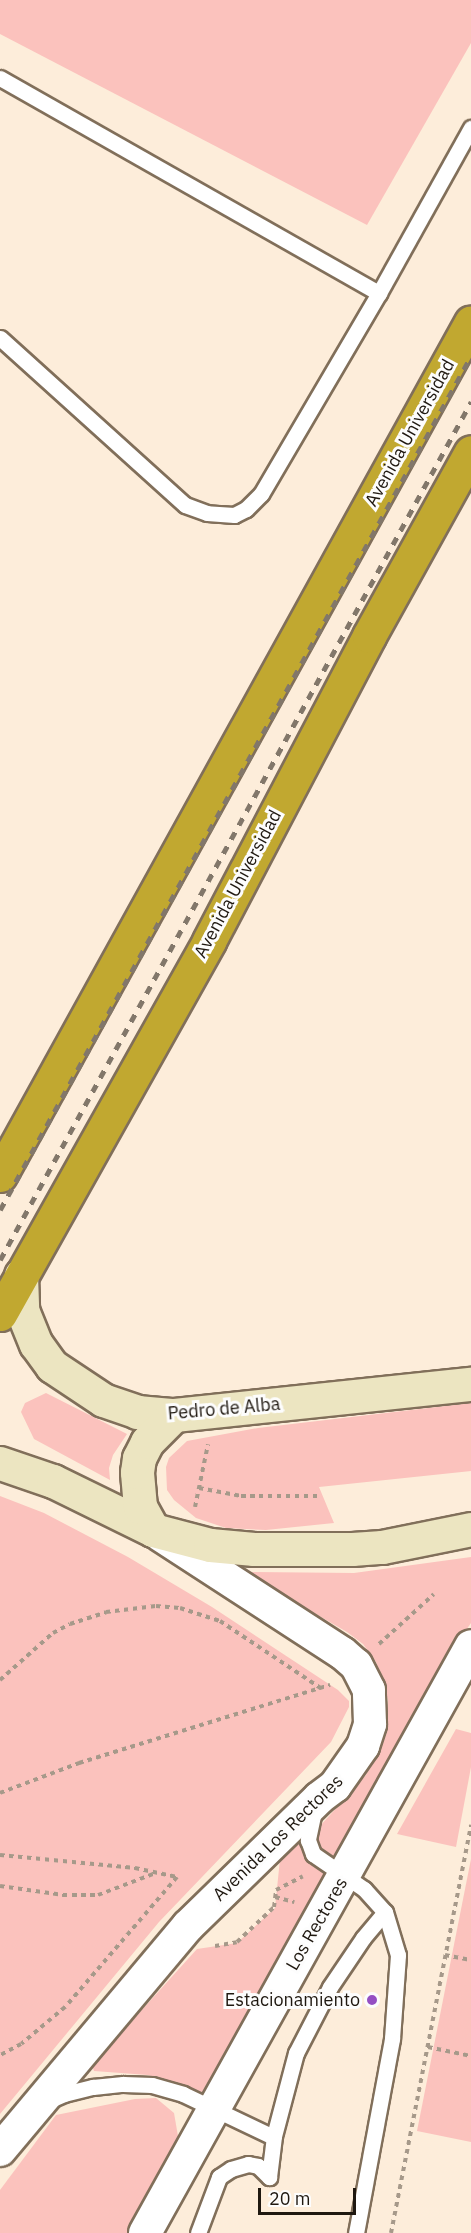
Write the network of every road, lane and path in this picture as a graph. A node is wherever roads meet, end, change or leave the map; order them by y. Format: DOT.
graph roads {
  1 [pos="0,78"];
  2 [pos="471,128"];
  3 [pos="379,293"];
  4 [pos="471,322"];
  5 [pos="0,338"];
  6 [pos="471,452"];
  7 [pos="0,1175"];
  8 [pos="21,1275"];
  9 [pos="0,1314"];
  10 [pos="471,1384"];
  11 [pos="174,1415"];
  12 [pos="210,1435"];
  13 [pos="0,1463"];
  14 [pos="199,1488"];
  15 [pos="322,1496"];
  16 [pos="194,1508"];
  17 [pos="471,1529"];
  18 [pos="153,1530"];
  19 [pos="434,1594"];
  20 [pos="471,1646"];
  21 [pos="371,1650"];
  22 [pos="0,1680"];
  23 [pos="336,1682"];
  24 [pos="322,1689"];
  25 [pos="0,1793"];
  26 [pos="319,1798"];
  27 [pos="471,1825"];
  28 [pos="465,1854"];
  29 [pos="0,1855"];
  30 [pos="471,1856"];
  31 [pos="334,1870"];
  32 [pos="157,1872"];
  33 [pos="0,1886"];
  34 [pos="385,1912"];
  35 [pos="207,1947"];
  36 [pos="445,1955"];
  37 [pos="471,1960"];
  38 [pos="427,2047"];
  39 [pos="0,2055"];
  40 [pos="471,2056"];
  41 [pos="35,2108"];
  42 [pos="213,2108"];
  43 [pos="273,2137"];
  44 [pos="0,2150"];
  45 [pos="146,2233"];
  46 [pos="198,2233"];
  47 [pos="356,2233"];
  48 [pos="391,2233"];
  1 -- 3 [label="lane"];
  2 -- 3 [label="lane"];
  3 -- 5 [label="lane"];
  4 -- 7 [label="highway, Avenida Universidad"];
  6 -- 8 [label="highway, Avenida Universidad"];
  8 -- 9 [label="highway, Avenida Universidad"];
  8 -- 11 [label="street, Pedro de Alba"];
  10 -- 11 [label="street, Pedro de Alba"];
  11 -- 18 [label="street"];
  12 -- 14 [label="path"];
  13 -- 18 [label="street"];
  14 -- 15 [label="path"];
  14 -- 16 [label="path"];
  17 -- 18 [label="street"];
  18 -- 26 [label="street, Avenida Los Rectores"];
  19 -- 21 [label="path"];
  20 -- 31 [label="street, Los Rectores"];
  22 -- 24 [label="path"];
  23 -- 24 [label="path"];
  24 -- 25 [label="path"];
  26 -- 31 [label="lane"];
  26 -- 41 [label="street, Avenida Los Rectores"];
  27 -- 28 [label="path"];
  28 -- 30 [label="path"];
  28 -- 36 [label="path"];
  29 -- 32 [label="path"];
  31 -- 34 [label="lane"];
  31 -- 35 [label="path"];
  31 -- 42 [label="street, Los Rectores"];
  32 -- 33 [label="path"];
  32 -- 39 [label="path"];
  34 -- 43 [label="lane"];
  34 -- 47 [label="lane"];
  36 -- 37 [label="path"];
  36 -- 38 [label="path"];
  38 -- 40 [label="path"];
  38 -- 48 [label="path"];
  41 -- 42 [label="lane"];
  41 -- 44 [label="street, Avenida Los Rectores"];
  42 -- 43 [label="lane"];
  42 -- 45 [label="street, Los Rectores"];
  43 -- 46 [label="lane"];
}
